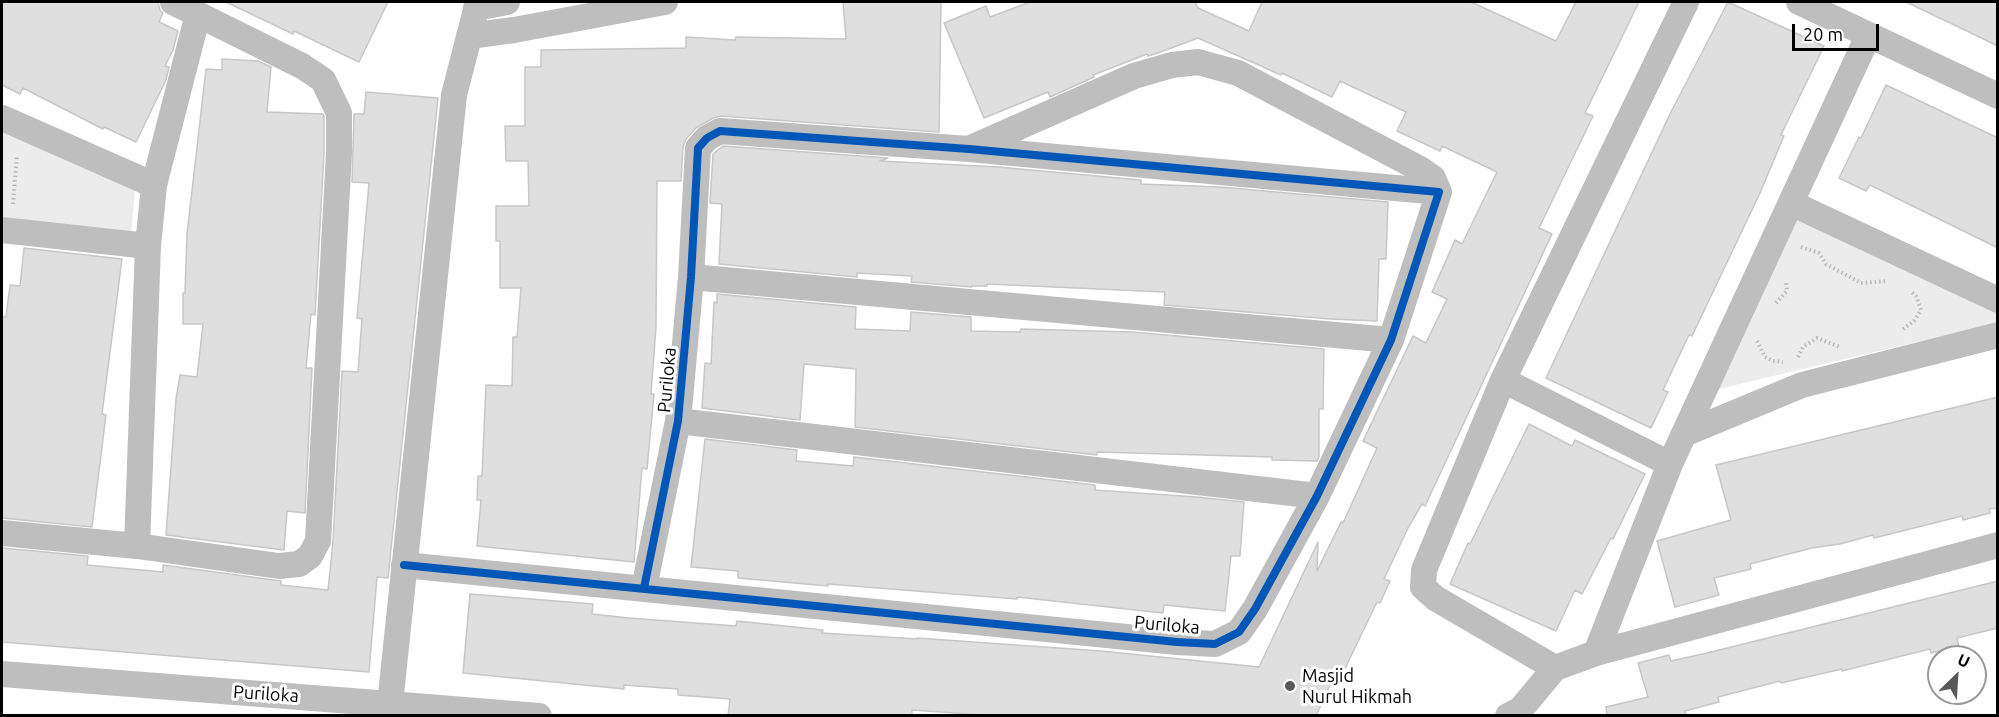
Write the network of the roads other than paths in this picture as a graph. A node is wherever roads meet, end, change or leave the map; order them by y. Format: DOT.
graph roads {
  1 [pos="173,2"];
  2 [pos="507,2"];
  3 [pos="665,2"];
  4 [pos="1686,2"];
  5 [pos="1799,2"];
  6 [pos="477,5"];
  7 [pos="198,14"];
  8 [pos="469,36"];
  9 [pos="1868,36"];
  10 [pos="1998,96"];
  11 [pos="2,118"];
  12 [pos="969,149"];
  13 [pos="154,185"];
  14 [pos="1439,192"];
  15 [pos="1791,203"];
  16 [pos="2,230"];
  17 [pos="148,246"];
  18 [pos="691,277"];
  19 [pos="1998,300"];
  20 [pos="1998,335"];
  21 [pos="1391,340"];
  22 [pos="1503,380"];
  23 [pos="678,422"];
  24 [pos="1684,434"];
  25 [pos="1670,465"];
  26 [pos="1317,496"];
  27 [pos="2,533"];
  28 [pos="1998,545"];
  29 [pos="137,546"];
  30 [pos="404,565"];
  31 [pos="644,588"];
  32 [pos="1596,653"];
  33 [pos="1555,668"];
  34 [pos="2,674"];
  35 [pos="390,704"];
  36 [pos="539,716"];
  37 [pos="1508,716"];
  1 -- 7 [label="street"];
  2 -- 6 [label="street"];
  3 -- 8 [label="street"];
  4 -- 22 [label="street"];
  5 -- 9 [label="street"];
  6 -- 8 [label="street"];
  7 -- 13 [label="street"];
  7 -- 29 [label="street"];
  8 -- 30 [label="street"];
  9 -- 10 [label="street"];
  9 -- 15 [label="street"];
  11 -- 13 [label="street"];
  12 -- 14 [label="street, Puriloka"];
  12 -- 14 [label="street"];
  12 -- 18 [label="street, Puriloka"];
  13 -- 17 [label="street"];
  14 -- 21 [label="street, Puriloka"];
  15 -- 19 [label="street"];
  15 -- 24 [label="street"];
  16 -- 17 [label="street"];
  17 -- 29 [label="street"];
  18 -- 21 [label="street"];
  18 -- 23 [label="street, Puriloka"];
  20 -- 24 [label="street"];
  21 -- 26 [label="street, Puriloka"];
  22 -- 25 [label="street"];
  22 -- 33 [label="street"];
  23 -- 26 [label="street"];
  23 -- 31 [label="street, Puriloka"];
  24 -- 25 [label="street"];
  25 -- 32 [label="street"];
  26 -- 31 [label="street, Puriloka"];
  27 -- 29 [label="street"];
  28 -- 32 [label="street"];
  30 -- 31 [label="street, Puriloka"];
  30 -- 35 [label="street"];
  32 -- 33 [label="street"];
  33 -- 37 [label="street"];
  34 -- 35 [label="street, Puriloka"];
  35 -- 36 [label="street, Puriloka"];
}
